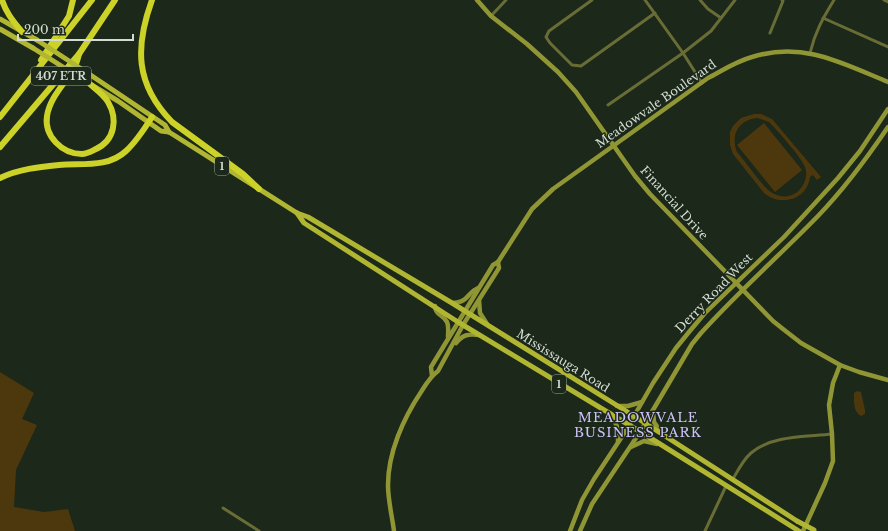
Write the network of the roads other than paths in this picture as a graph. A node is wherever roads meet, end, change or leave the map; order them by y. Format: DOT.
graph roads {
  1 [pos="2,0"];
  2 [pos="73,0"];
  3 [pos="92,0"];
  4 [pos="115,0"];
  5 [pos="152,0"];
  6 [pos="477,0"];
  7 [pos="506,0"];
  8 [pos="592,0"];
  9 [pos="646,0"];
  10 [pos="700,0"];
  11 [pos="735,0"];
  12 [pos="782,0"];
  13 [pos="834,0"];
  14 [pos="884,0"];
  15 [pos="888,2"];
  16 [pos="655,13"];
  17 [pos="491,16"];
  18 [pos="721,18"];
  19 [pos="823,18"];
  20 [pos="0,19"];
  21 [pos="0,29"];
  22 [pos="22,32"];
  23 [pos="770,33"];
  24 [pos="888,47"];
  25 [pos="683,53"];
  26 [pos="810,53"];
  27 [pos="79,54"];
  28 [pos="35,73"];
  29 [pos="888,82"];
  30 [pos="702,83"];
  31 [pos="91,85"];
  32 [pos="608,105"];
  33 [pos="888,109"];
  34 [pos="0,117"];
  35 [pos="150,119"];
  36 [pos="888,127"];
  37 [pos="0,146"];
  38 [pos="614,146"];
  39 [pos="0,178"];
  40 [pos="259,189"];
  41 [pos="297,214"];
  42 [pos="498,262"];
  43 [pos="736,283"];
  44 [pos="480,287"];
  45 [pos="743,290"];
  46 [pos="479,300"];
  47 [pos="452,303"];
  48 [pos="435,306"];
  49 [pos="467,313"];
  50 [pos="461,323"];
  51 [pos="488,326"];
  52 [pos="480,335"];
  53 [pos="448,338"];
  54 [pos="452,346"];
  55 [pos="840,365"];
  56 [pos="432,376"];
  57 [pos="888,380"];
  58 [pos="642,402"];
  59 [pos="616,406"];
  60 [pos="653,410"];
  61 [pos="612,415"];
  62 [pos="634,416"];
  63 [pos="644,424"];
  64 [pos="628,426"];
  65 [pos="640,432"];
  66 [pos="832,434"];
  67 [pos="663,435"];
  68 [pos="618,442"];
  69 [pos="629,447"];
  70 [pos="663,447"];
  71 [pos="733,479"];
  72 [pos="726,485"];
  73 [pos="223,508"];
  74 [pos="258,531"];
  75 [pos="394,531"];
  76 [pos="570,531"];
  77 [pos="580,531"];
  78 [pos="705,531"];
  79 [pos="799,531"];
  80 [pos="803,531"];
  81 [pos="814,531"];
  1 -- 22 [label="highway"];
  2 -- 28 [label="highway"];
  3 -- 28 [label="highway, 407 ETR"];
  4 -- 27 [label="highway, 407 ETR"];
  5 -- 40 [label="highway"];
  6 -- 17 [label="main road, Financial Drive"];
  7 -- 17 [label="street"];
  8 -- 16 [label="street"];
  9 -- 16 [label="street"];
  10 -- 18 [label="street"];
  11 -- 18 [label="street"];
  12 -- 23 [label="street"];
  13 -- 19 [label="street"];
  14 -- 15 [label="street"];
  16 -- 25 [label="street"];
  17 -- 38 [label="main road, Financial Drive"];
  18 -- 25 [label="street"];
  19 -- 24 [label="street"];
  19 -- 26 [label="street"];
  20 -- 22 [label="main road, Mississauga Road / 1"];
  21 -- 31 [label="main road, Mississauga Road / 1, bridge"];
  22 -- 35 [label="main road, Mississauga Road / 1, bridge"];
  25 -- 30 [label="street"];
  25 -- 32 [label="street"];
  26 -- 29 [label="main road, Meadowvale Boulevard"];
  26 -- 30 [label="main road, Meadowvale Boulevard"];
  27 -- 31 [label="highway"];
  27 -- 37 [label="highway, 407 ETR"];
  28 -- 34 [label="highway, 407 ETR"];
  30 -- 38 [label="main road, Meadowvale Boulevard"];
  31 -- 35 [label="main road, Mississauga Road / 1"];
  33 -- 43 [label="main road, Derry Road West"];
  35 -- 39 [label="highway"];
  35 -- 40 [label="main road, Mississauga Road / 1"];
  36 -- 45 [label="main road, Derry Road West"];
  38 -- 42 [label="main road, Meadowvale Boulevard"];
  38 -- 43 [label="main road, Financial Drive"];
  40 -- 41 [label="main road, Mississauga Road / 1"];
  41 -- 47 [label="main road, Mississauga Road / 1"];
  41 -- 48 [label="main road, Mississauga Road / 1"];
  42 -- 44 [label="main road, Meadowvale Boulevard"];
  42 -- 46 [label="main road, Meadowvale Boulevard"];
  43 -- 45 [label="main road, Financial Drive"];
  43 -- 58 [label="main road, Derry Road West"];
  44 -- 47 [label="main road"];
  44 -- 49 [label="main road, Meadowvale Boulevard"];
  45 -- 55 [label="main road, Financial Drive"];
  45 -- 60 [label="main road, Derry Road West"];
  46 -- 49 [label="main road, Meadowvale Boulevard"];
  46 -- 51 [label="main road"];
  47 -- 49 [label="main road, Mississauga Road / 1"];
  48 -- 50 [label="main road, Mississauga Road / 1"];
  48 -- 53 [label="main road"];
  49 -- 50 [label="main road, Meadowvale Boulevard"];
  49 -- 51 [label="main road, Mississauga Road / 1"];
  50 -- 52 [label="main road, Mississauga Road / 1"];
  50 -- 53 [label="main road, Meadowvale Boulevard"];
  50 -- 54 [label="main road, Meadowvale Boulevard"];
  51 -- 59 [label="main road, Mississauga Road / 1"];
  52 -- 54 [label="main road"];
  52 -- 61 [label="main road, Mississauga Road / 1"];
  53 -- 56 [label="main road, Meadowvale Boulevard"];
  54 -- 56 [label="main road, Meadowvale Boulevard"];
  55 -- 57 [label="main road, Financial Drive"];
  55 -- 66 [label="main road"];
  56 -- 75 [label="main road, Meadowvale Boulevard"];
  58 -- 59 [label="main road"];
  58 -- 62 [label="main road, Derry Road West"];
  59 -- 62 [label="main road, Mississauga Road / 1"];
  60 -- 63 [label="main road, Derry Road West"];
  60 -- 67 [label="main road"];
  61 -- 64 [label="main road, Mississauga Road / 1"];
  61 -- 68 [label="main road"];
  62 -- 63 [label="main road, Mississauga Road / 1"];
  62 -- 64 [label="main road, Derry Road West"];
  63 -- 65 [label="main road, Derry Road West"];
  63 -- 67 [label="main road, Mississauga Road / 1"];
  64 -- 65 [label="main road, Mississauga Road / 1"];
  64 -- 68 [label="main road, Derry Road West"];
  65 -- 69 [label="main road, Derry Road West"];
  65 -- 70 [label="main road, Mississauga Road / 1"];
  66 -- 71 [label="street"];
  66 -- 80 [label="main road"];
  67 -- 71 [label="main road, Mississauga Road / 1"];
  68 -- 76 [label="main road, Derry Road West"];
  69 -- 70 [label="main road"];
  69 -- 77 [label="main road, Derry Road West"];
  70 -- 72 [label="main road, Mississauga Road / 1"];
  71 -- 81 [label="main road, Mississauga Road / 1, bridge"];
  72 -- 78 [label="street"];
  72 -- 79 [label="main road, Mississauga Road / 1"];
  73 -- 74 [label="street"];
}
